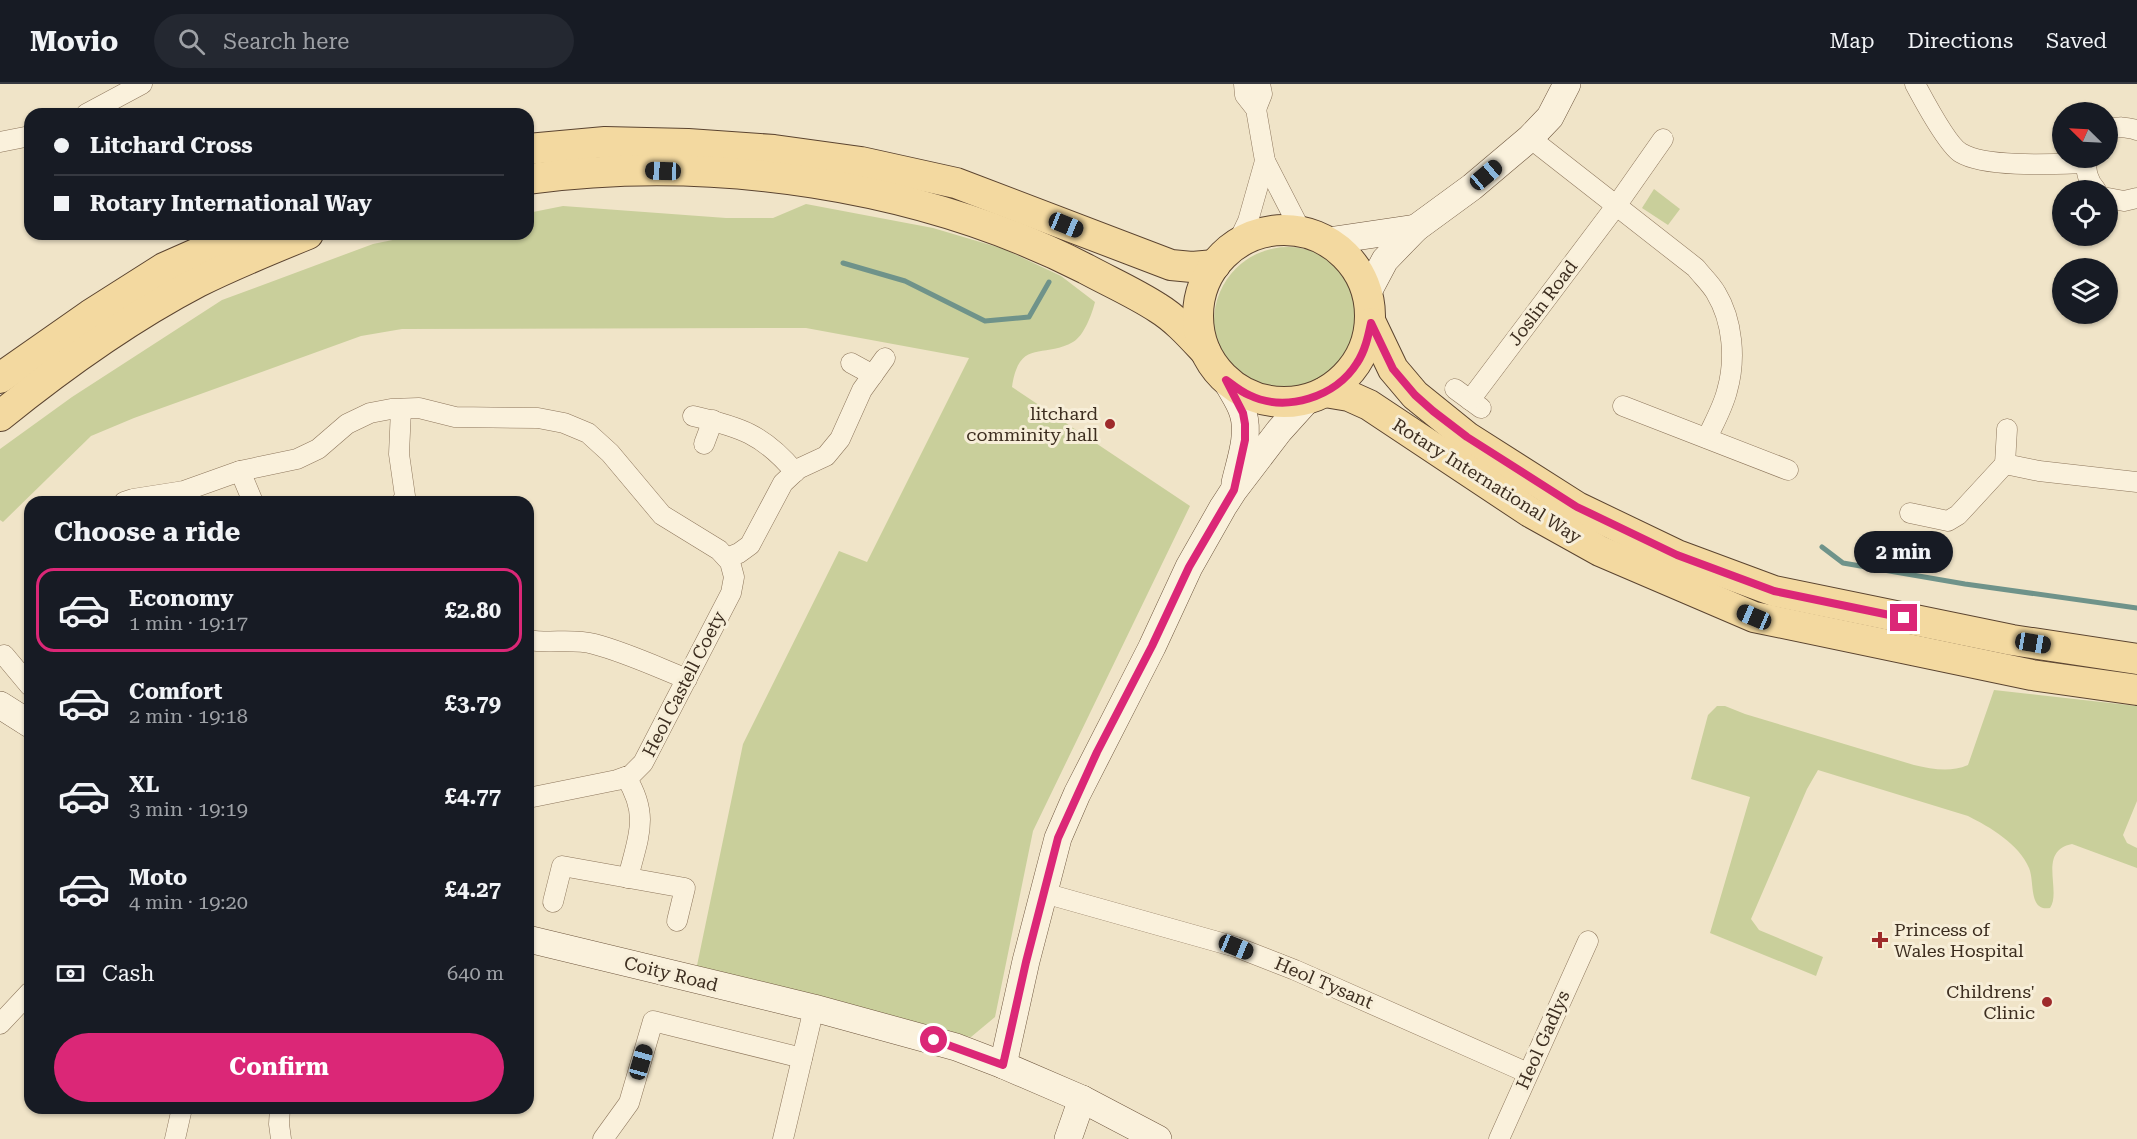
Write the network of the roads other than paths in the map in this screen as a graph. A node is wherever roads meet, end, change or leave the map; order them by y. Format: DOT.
graph roads {
  1 [pos="142,84"];
  2 [pos="1244,84"];
  3 [pos="1260,84"];
  4 [pos="1567,84"];
  5 [pos="1915,84"];
  6 [pos="97,108"];
  7 [pos="1256,109"];
  8 [pos="2118,128"];
  9 [pos="2137,130"];
  10 [pos="24,137"];
  11 [pos="1530,138"];
  12 [pos="1663,139"];
  13 [pos="0,142"];
  14 [pos="534,149"];
  15 [pos="1265,161"];
  16 [pos="2052,163"];
  17 [pos="534,178"];
  18 [pos="2137,198"];
  19 [pos="2118,200"];
  20 [pos="1616,206"];
  21 [pos="1416,228"];
  22 [pos="1314,236"];
  23 [pos="228,240"];
  24 [pos="292,240"];
  25 [pos="1237,244"];
  26 [pos="1215,265"];
  27 [pos="1368,292"];
  28 [pos="1371,323"];
  29 [pos="1205,351"];
  30 [pos="885,358"];
  31 [pos="851,363"];
  32 [pos="873,375"];
  33 [pos="0,378"];
  34 [pos="1226,380"];
  35 [pos="1316,396"];
  36 [pos="1469,399"];
  37 [pos="1623,406"];
  38 [pos="401,409"];
  39 [pos="0,416"];
  40 [pos="693,416"];
  41 [pos="713,420"];
  42 [pos="2007,429"];
  43 [pos="1707,438"];
  44 [pos="704,444"];
  45 [pos="2006,464"];
  46 [pos="1788,470"];
  47 [pos="240,471"];
  48 [pos="795,472"];
  49 [pos="2137,482"];
  50 [pos="1234,490"];
  51 [pos="152,496"];
  52 [pos="250,496"];
  53 [pos="405,496"];
  54 [pos="1910,513"];
  55 [pos="727,558"];
  56 [pos="534,641"];
  57 [pos="4,655"];
  58 [pos="2137,659"];
  59 [pos="24,679"];
  60 [pos="687,679"];
  61 [pos="2137,690"];
  62 [pos="0,705"];
  63 [pos="24,720"];
  64 [pos="626,777"];
  65 [pos="534,797"];
  66 [pos="628,878"];
  67 [pos="1044,893"];
  68 [pos="553,902"];
  69 [pos="677,921"];
  70 [pos="534,940"];
  71 [pos="1588,941"];
  72 [pos="24,998"];
  73 [pos="814,1008"];
  74 [pos="0,1024"];
  75 [pos="802,1058"];
  76 [pos="1003,1065"];
  77 [pos="1528,1073"];
  78 [pos="1082,1099"];
  79 [pos="181,1114"];
  80 [pos="280,1114"];
  81 [pos="175,1139"];
  82 [pos="281,1139"];
  83 [pos="603,1139"];
  84 [pos="783,1139"];
  85 [pos="1068,1139"];
  86 [pos="1158,1139"];
  87 [pos="1499,1139"];
  1 -- 6 [label="street"];
  2 -- 7 [label="street"];
  3 -- 7 [label="street"];
  4 -- 11 [label="street"];
  5 -- 16 [label="street"];
  7 -- 15 [label="street"];
  8 -- 9 [label="street"];
  10 -- 13 [label="street"];
  11 -- 20 [label="street"];
  11 -- 21 [label="street"];
  12 -- 20 [label="street, Joslin Road"];
  14 -- 26 [label="main road"];
  15 -- 22 [label="street"];
  15 -- 25 [label="street"];
  17 -- 29 [label="main road"];
  18 -- 19 [label="street"];
  20 -- 36 [label="street, Joslin Road"];
  20 -- 43 [label="street"];
  21 -- 22 [label="street"];
  21 -- 27 [label="street"];
  22 -- 25 [label="main road"];
  22 -- 27 [label="main road"];
  23 -- 33 [label="main road"];
  24 -- 39 [label="main road"];
  25 -- 26 [label="main road"];
  26 -- 29 [label="main road"];
  27 -- 28 [label="main road"];
  28 -- 35 [label="main road"];
  28 -- 58 [label="main road, Rotary International Way"];
  29 -- 34 [label="main road"];
  30 -- 32 [label="street"];
  31 -- 32 [label="street"];
  32 -- 48 [label="street"];
  34 -- 35 [label="main road"];
  34 -- 50 [label="street"];
  35 -- 50 [label="street"];
  35 -- 61 [label="main road, Rotary International Way"];
  37 -- 43 [label="street"];
  38 -- 47 [label="street"];
  38 -- 53 [label="street"];
  38 -- 55 [label="street"];
  40 -- 41 [label="street"];
  41 -- 44 [label="street"];
  41 -- 48 [label="street"];
  42 -- 45 [label="street"];
  43 -- 46 [label="street"];
  45 -- 49 [label="street"];
  45 -- 54 [label="street"];
  47 -- 51 [label="street"];
  47 -- 52 [label="street"];
  48 -- 55 [label="street"];
  50 -- 67 [label="street"];
  55 -- 60 [label="street, Heol Castell Coety"];
  56 -- 60 [label="street"];
  57 -- 59 [label="street"];
  60 -- 64 [label="street, Heol Castell Coety"];
  62 -- 63 [label="street"];
  64 -- 65 [label="street"];
  64 -- 66 [label="street"];
  66 -- 68 [label="street"];
  66 -- 69 [label="street"];
  67 -- 76 [label="street"];
  67 -- 77 [label="street, Heol Tysant"];
  70 -- 73 [label="street, Coity Road"];
  71 -- 77 [label="street, Heol Gadlys"];
  72 -- 74 [label="street"];
  73 -- 75 [label="street"];
  73 -- 76 [label="street, Coity Road"];
  75 -- 83 [label="street"];
  75 -- 84 [label="street"];
  76 -- 78 [label="street, Coity Road"];
  77 -- 87 [label="street, Heol Gadlys"];
  78 -- 85 [label="street"];
  78 -- 86 [label="street, Coity Road"];
  79 -- 81 [label="street"];
  80 -- 82 [label="street"];
}
